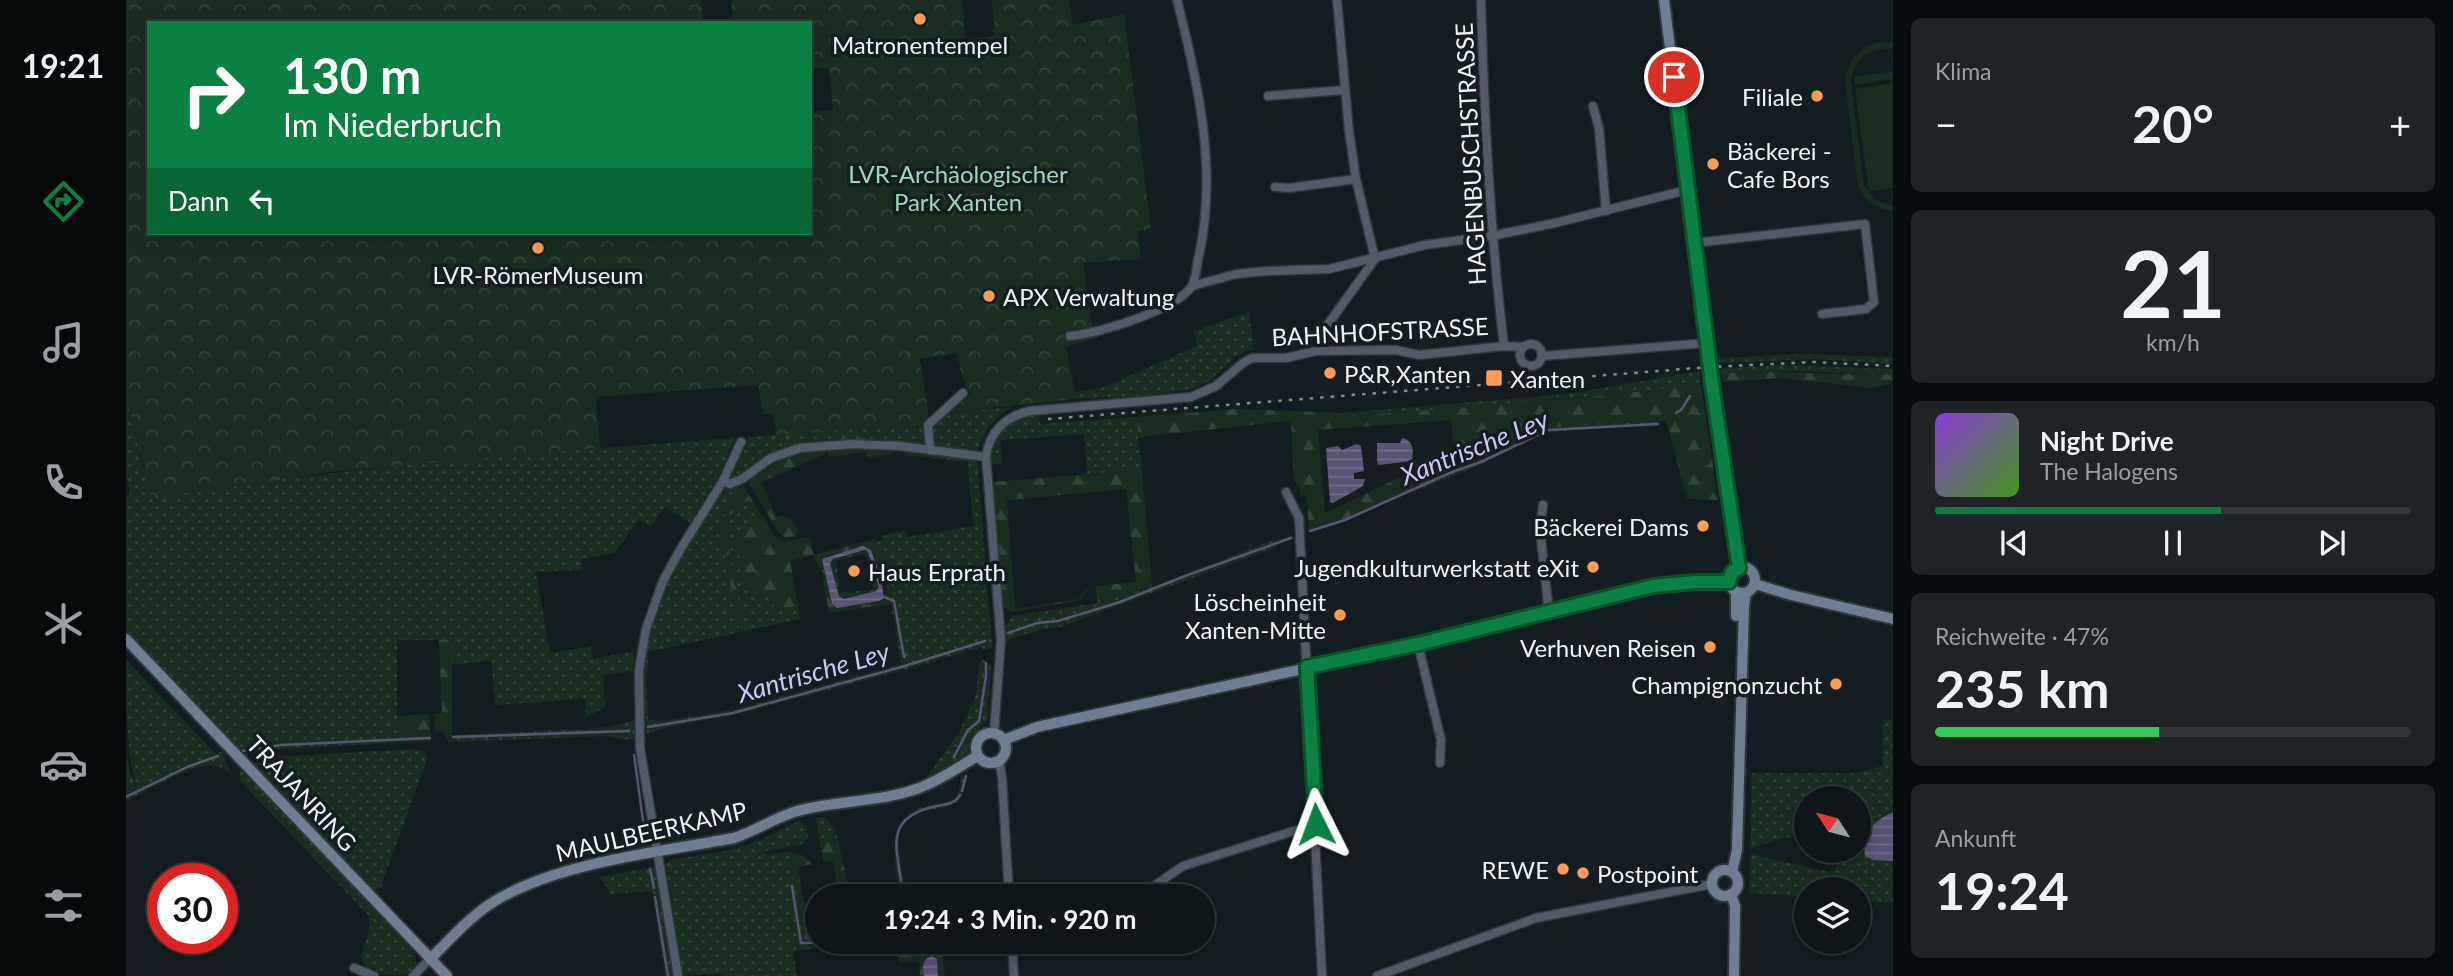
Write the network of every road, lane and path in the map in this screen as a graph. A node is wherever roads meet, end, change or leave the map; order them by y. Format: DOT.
graph roads {
  1 [pos="1177,0"];
  2 [pos="1337,0"];
  3 [pos="1480,0"];
  4 [pos="1664,0"];
  5 [pos="1345,90"];
  6 [pos="1268,96"];
  7 [pos="1592,106"];
  8 [pos="1356,179"];
  9 [pos="1275,187"];
  10 [pos="1688,190"];
  11 [pos="1606,211"];
  12 [pos="1491,236"];
  13 [pos="1694,243"];
  14 [pos="1375,259"];
  15 [pos="1192,286"];
  16 [pos="1822,314"];
  17 [pos="1321,334"];
  18 [pos="1070,336"];
  19 [pos="1707,343"];
  20 [pos="1504,346"];
  21 [pos="1523,347"];
  22 [pos="1542,356"];
  23 [pos="963,393"];
  24 [pos="741,442"];
  25 [pos="930,450"];
  26 [pos="986,457"];
  27 [pos="723,481"];
  28 [pos="1286,492"];
  29 [pos="1543,505"];
  30 [pos="1739,568"];
  31 [pos="1755,584"];
  32 [pos="1737,589"];
  33 [pos="1549,612"];
  34 [pos="1893,619"];
  35 [pos="126,639"];
  36 [pos="1418,644"];
  37 [pos="1307,667"];
  38 [pos="994,733"];
  39 [pos="1004,740"];
  40 [pos="978,756"];
  41 [pos="999,761"];
  42 [pos="1440,763"];
  43 [pos="1316,824"];
  44 [pos="659,852"];
  45 [pos="1729,871"];
  46 [pos="1008,884"];
  47 [pos="1157,884"];
  48 [pos="1712,884"];
  49 [pos="1728,895"];
  50 [pos="1013,954"];
  51 [pos="430,959"];
  52 [pos="354,968"];
  53 [pos="374,976"];
  54 [pos="413,976"];
  55 [pos="447,976"];
  56 [pos="678,976"];
  57 [pos="1014,976"];
  58 [pos="1322,976"];
  59 [pos="1377,976"];
  60 [pos="1727,976"];
  61 [pos="1734,976"];
  1 -- 15 [label="street"];
  2 -- 5 [label="street"];
  3 -- 12 [label="street, HAGENBUSCHSTRASSE"];
  4 -- 10 [label="street"];
  5 -- 6 [label="street"];
  5 -- 8 [label="street"];
  7 -- 11 [label="street"];
  8 -- 9 [label="street"];
  8 -- 14 [label="street"];
  10 -- 11 [label="street"];
  10 -- 13 [label="street"];
  11 -- 12 [label="street"];
  12 -- 14 [label="street"];
  12 -- 20 [label="street, HAGENBUSCHSTRASSE"];
  13 -- 16 [label="street"];
  13 -- 19 [label="street"];
  14 -- 15 [label="street"];
  14 -- 17 [label="street"];
  15 -- 18 [label="street"];
  19 -- 22 [label="street, BAHNHOFSTRASSE"];
  19 -- 30 [label="street"];
  20 -- 21 [label="street, BAHNHOFSTRASSE"];
  20 -- 26 [label="street, BAHNHOFSTRASSE"];
  21 -- 22 [label="street, BAHNHOFSTRASSE"];
  21 -- 22 [label="street, BAHNHOFSTRASSE"];
  23 -- 25 [label="street"];
  24 -- 27 [label="street"];
  25 -- 26 [label="street"];
  25 -- 27 [label="street"];
  26 -- 38 [label="street"];
  27 -- 44 [label="street"];
  28 -- 37 [label="street"];
  29 -- 33 [label="street"];
  30 -- 31 [label="street"];
  30 -- 32 [label="street"];
  31 -- 32 [label="street"];
  31 -- 34 [label="street"];
  32 -- 33 [label="street"];
  32 -- 45 [label="street"];
  33 -- 36 [label="street"];
  35 -- 51 [label="street, TRAJANRING"];
  36 -- 37 [label="street"];
  36 -- 42 [label="street"];
  37 -- 39 [label="street"];
  37 -- 43 [label="street"];
  38 -- 39 [label="street"];
  38 -- 40 [label="street, MAULBEERKAMP"];
  39 -- 41 [label="street"];
  40 -- 41 [label="street"];
  40 -- 44 [label="street, MAULBEERKAMP"];
  41 -- 46 [label="street"];
  43 -- 47 [label="street"];
  43 -- 58 [label="street"];
  44 -- 51 [label="street, MAULBEERKAMP"];
  44 -- 56 [label="street"];
  45 -- 48 [label="street"];
  45 -- 49 [label="street"];
  48 -- 49 [label="street"];
  48 -- 59 [label="street"];
  49 -- 60 [label="street"];
  49 -- 61 [label="street"];
  50 -- 57 [label="street"];
  51 -- 54 [label="street"];
  51 -- 55 [label="street, TRAJANRING"];
  52 -- 53 [label="street"];
}
